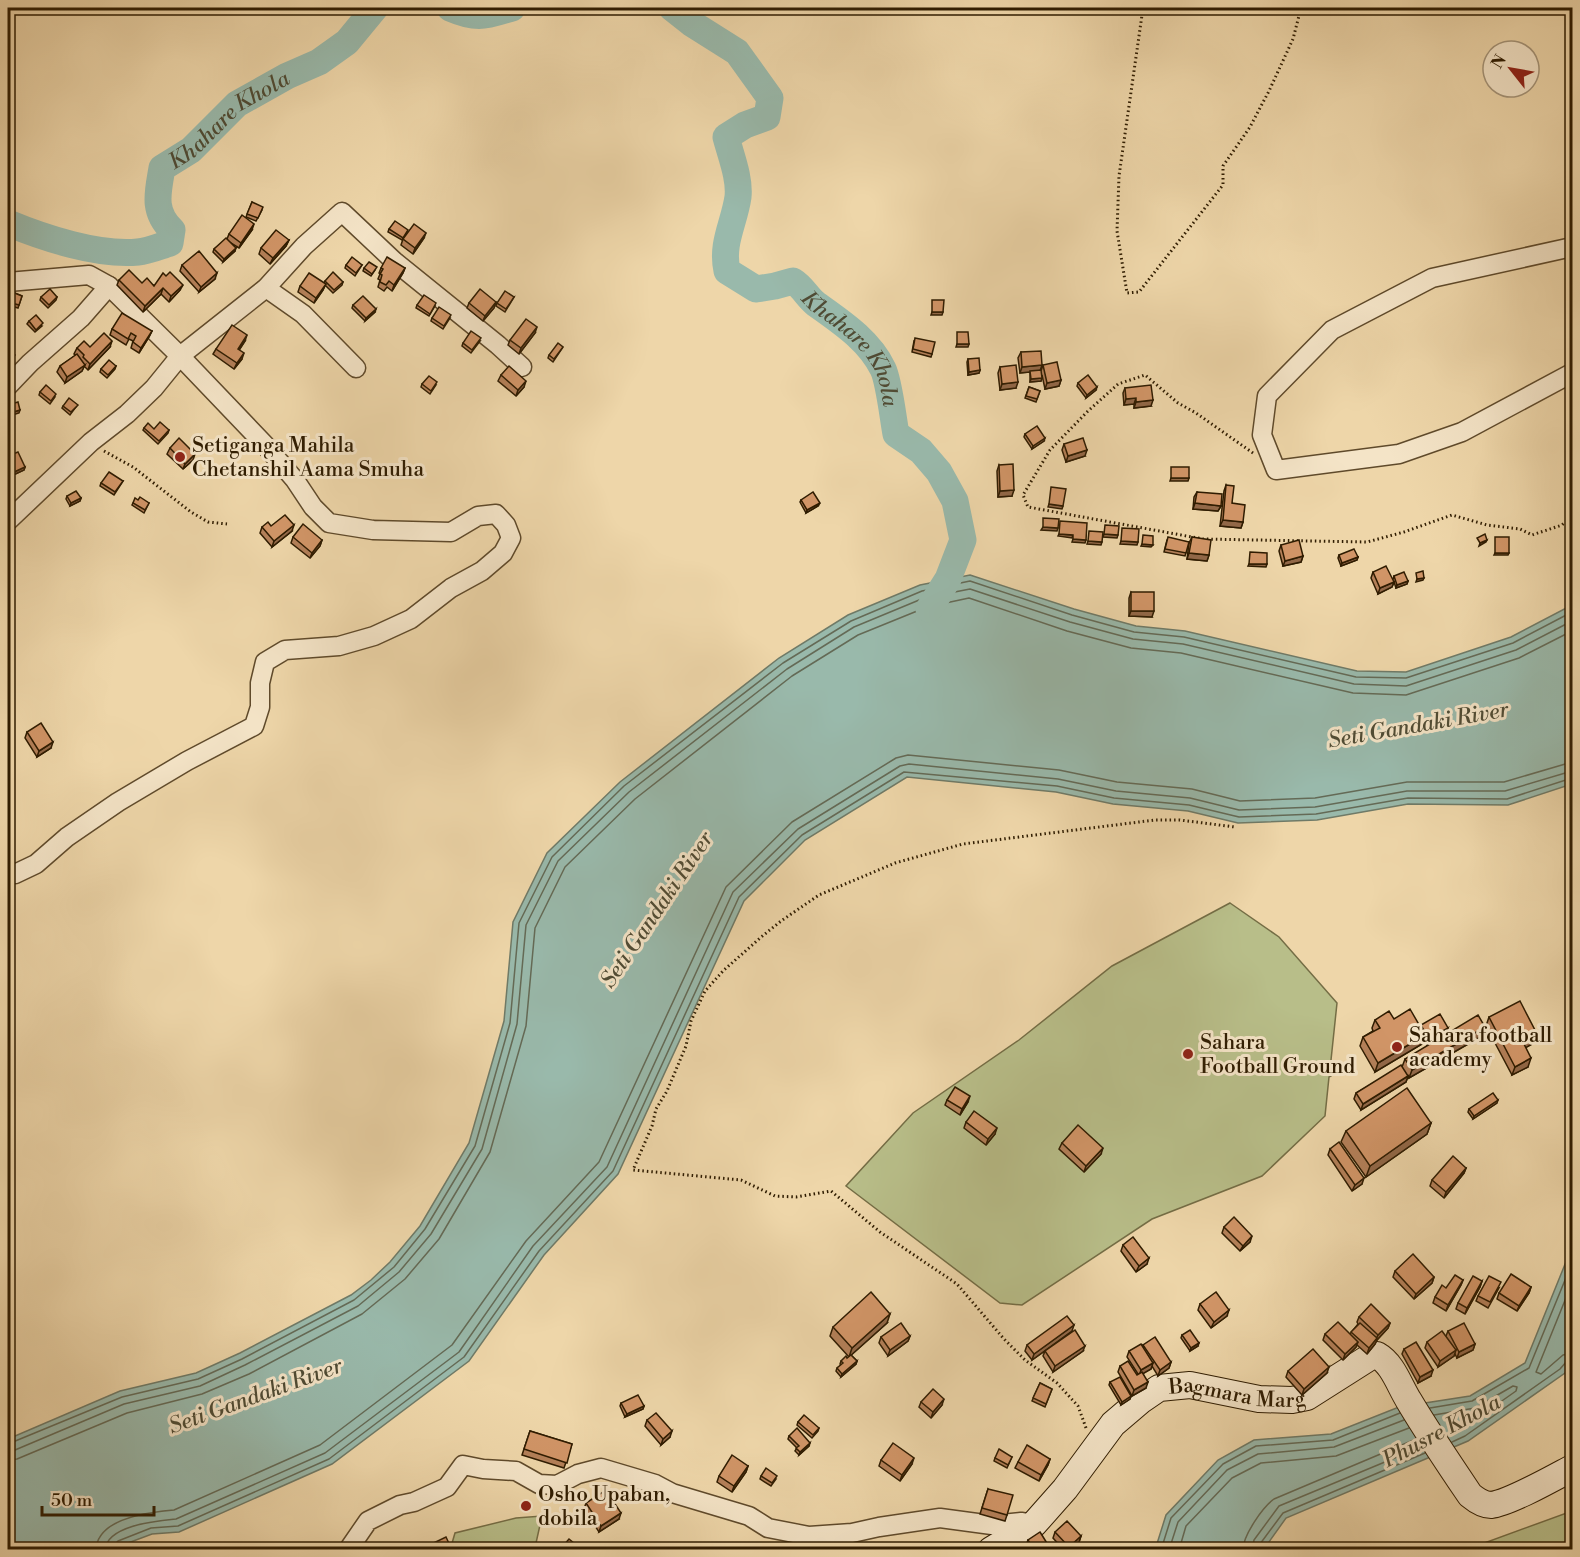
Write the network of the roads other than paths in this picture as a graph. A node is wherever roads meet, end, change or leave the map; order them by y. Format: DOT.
graph roads {
  1 [pos="1572,247"];
  2 [pos="8,282"];
  3 [pos="109,286"];
  4 [pos="266,288"];
  5 [pos="180,356"];
  6 [pos="522,367"];
  7 [pos="356,368"];
  8 [pos="1572,373"];
  9 [pos="8,386"];
  10 [pos="8,521"];
  11 [pos="8,871"];
  12 [pos="1572,1468"];
  13 [pos="1034,1524"];
  14 [pos="348,1550"];
  15 [pos="991,1550"];
  1 -- 8 [label="street"];
  2 -- 3 [label="street"];
  3 -- 5 [label="street"];
  3 -- 9 [label="street"];
  4 -- 5 [label="street"];
  4 -- 6 [label="street"];
  4 -- 7 [label="street"];
  5 -- 10 [label="street"];
  5 -- 11 [label="street"];
  12 -- 13 [label="main road, Bagmara Marg"];
  13 -- 14 [label="street"];
  13 -- 15 [label="main road, Bagmara Marg"];
}
